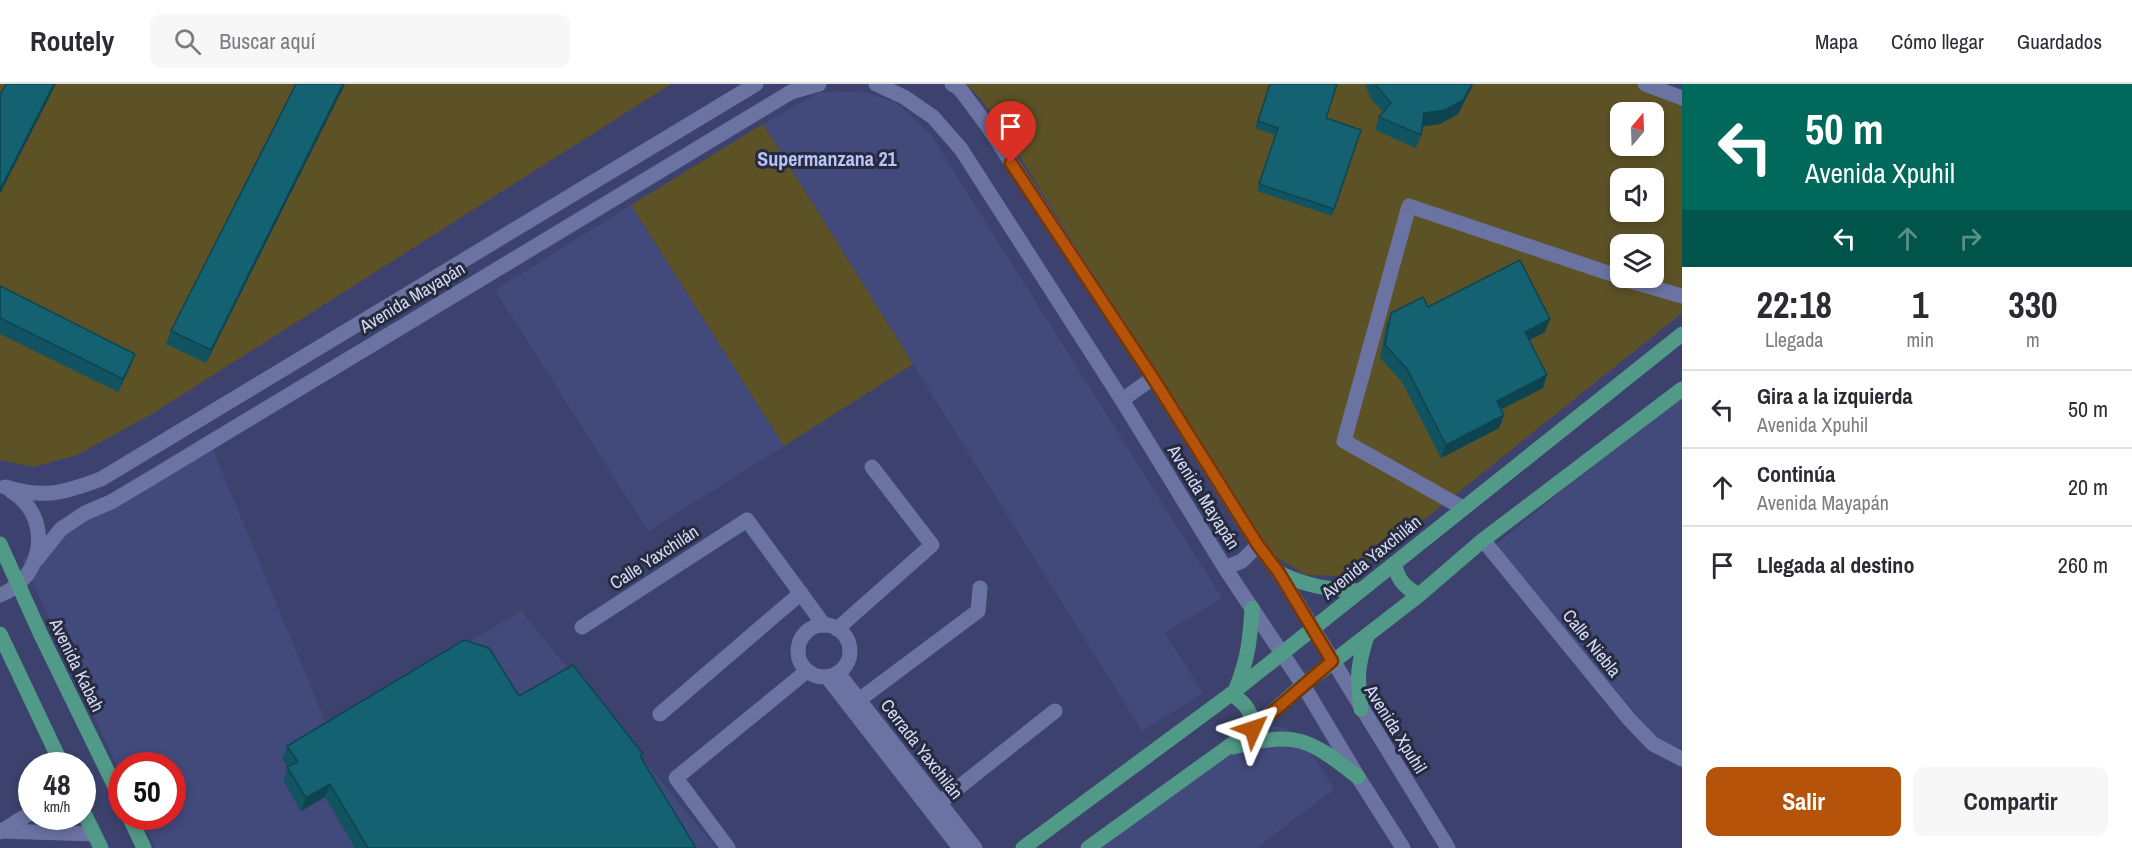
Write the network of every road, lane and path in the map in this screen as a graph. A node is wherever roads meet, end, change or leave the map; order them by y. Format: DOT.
graph roads {
  1 [pos="756,84"];
  2 [pos="819,84"];
  3 [pos="876,84"];
  4 [pos="952,84"];
  5 [pos="1645,84"];
  6 [pos="1682,98"];
  7 [pos="1610,274"];
  8 [pos="436,276"];
  9 [pos="1656,288"];
  10 [pos="1682,296"];
  11 [pos="450,298"];
  12 [pos="1682,334"];
  13 [pos="1153,378"];
  14 [pos="1682,389"];
  15 [pos="1122,400"];
  16 [pos="872,467"];
  17 [pos="2,486"];
  18 [pos="75,489"];
  19 [pos="1463,508"];
  20 [pos="85,513"];
  21 [pos="1483,540"];
  22 [pos="0,544"];
  23 [pos="1258,545"];
  24 [pos="37,559"];
  25 [pos="1395,565"];
  26 [pos="1225,568"];
  27 [pos="1279,573"];
  28 [pos="18,585"];
  29 [pos="980,588"];
  30 [pos="1360,591"];
  31 [pos="801,593"];
  32 [pos="0,595"];
  33 [pos="1419,595"];
  34 [pos="1252,608"];
  35 [pos="582,627"];
  36 [pos="831,627"];
  37 [pos="1312,630"];
  38 [pos="1367,636"];
  39 [pos="2,642"];
  40 [pos="1281,653"];
  41 [pos="1332,661"];
  42 [pos="807,671"];
  43 [pos="833,675"];
  44 [pos="1303,685"];
  45 [pos="1233,693"];
  46 [pos="859,700"];
  47 [pos="1361,709"];
  48 [pos="1055,711"];
  49 [pos="660,714"];
  50 [pos="1253,729"];
  51 [pos="1225,749"];
  52 [pos="56,752"];
  53 [pos="1682,759"];
  54 [pos="108,772"];
  55 [pos="1358,777"];
  56 [pos="939,802"];
  57 [pos="18,821"];
  58 [pos="136,830"];
  59 [pos="1,831"];
  60 [pos="98,841"];
  61 [pos="144,848"];
  62 [pos="728,848"];
  63 [pos="960,848"];
  64 [pos="975,848"];
  65 [pos="1023,848"];
  66 [pos="1088,848"];
  67 [pos="1403,848"];
  68 [pos="1448,848"];
  1 -- 8 [label="street, Avenida Mayapán"];
  2 -- 11 [label="street, Avenida Mayapán"];
  3 -- 15 [label="street, Avenida Mayapán"];
  4 -- 13 [label="street, Avenida Mayapán"];
  5 -- 6 [label="street"];
  7 -- 19 [label="street"];
  8 -- 11 [label="street"];
  8 -- 18 [label="street, Avenida Mayapán"];
  9 -- 10 [label="street"];
  11 -- 20 [label="street, Avenida Mayapán"];
  12 -- 19 [label="main road, Avenida Yaxchilán"];
  13 -- 15 [label="street"];
  13 -- 23 [label="street, Avenida Mayapán"];
  14 -- 21 [label="main road"];
  15 -- 26 [label="street, Avenida Mayapán"];
  16 -- 36 [label="street"];
  17 -- 18 [label="street, Avenida Mayapán"];
  17 -- 24 [label="street"];
  18 -- 20 [label="street"];
  19 -- 25 [label="main road, Avenida Yaxchilán"];
  20 -- 24 [label="street, Avenida Mayapán"];
  21 -- 33 [label="main road"];
  21 -- 53 [label="street, Calle Niebla"];
  22 -- 28 [label="main road, Avenida Kabah"];
  23 -- 26 [label="street"];
  23 -- 27 [label="street, Avenida Mayapán"];
  24 -- 28 [label="street, Avenida Mayapán"];
  25 -- 30 [label="main road, Avenida Yaxchilán"];
  25 -- 33 [label="main road"];
  26 -- 34 [label="street, Avenida Mayapán"];
  27 -- 30 [label="main road"];
  27 -- 37 [label="street, Avenida Mayapán"];
  28 -- 32 [label="street"];
  28 -- 54 [label="main road, Avenida Kabah"];
  29 -- 46 [label="street"];
  30 -- 37 [label="main road, Avenida Yaxchilán"];
  31 -- 35 [label="street, Calle Yaxchilán"];
  31 -- 36 [label="street"];
  31 -- 49 [label="street"];
  33 -- 38 [label="main road"];
  34 -- 40 [label="street, Avenida Mayapán"];
  34 -- 45 [label="main road"];
  36 -- 42 [label="street"];
  36 -- 43 [label="street"];
  37 -- 40 [label="main road, Avenida Yaxchilán"];
  37 -- 41 [label="street, Avenida Xpuhil"];
  38 -- 41 [label="main road"];
  38 -- 47 [label="main road"];
  39 -- 52 [label="main road"];
  40 -- 44 [label="street"];
  40 -- 45 [label="main road, Avenida Yaxchilán"];
  41 -- 44 [label="main road"];
  41 -- 47 [label="street, Avenida Xpuhil"];
  42 -- 43 [label="street"];
  42 -- 62 [label="street"];
  43 -- 46 [label="street, Cerrada Yaxchilán"];
  43 -- 63 [label="street, Cerrada Yaxchilán"];
  44 -- 50 [label="main road"];
  44 -- 55 [label="street"];
  45 -- 50 [label="main road"];
  45 -- 65 [label="main road, Avenida Yaxchilán"];
  46 -- 56 [label="street, Cerrada Yaxchilán"];
  47 -- 68 [label="street, Avenida Xpuhil"];
  48 -- 56 [label="street"];
  50 -- 51 [label="main road"];
  51 -- 55 [label="main road"];
  51 -- 66 [label="main road"];
  55 -- 67 [label="street"];
  56 -- 64 [label="street, Cerrada Yaxchilán"];
  57 -- 59 [label="street"];
  58 -- 61 [label="main road"];
  59 -- 60 [label="street"];
}
